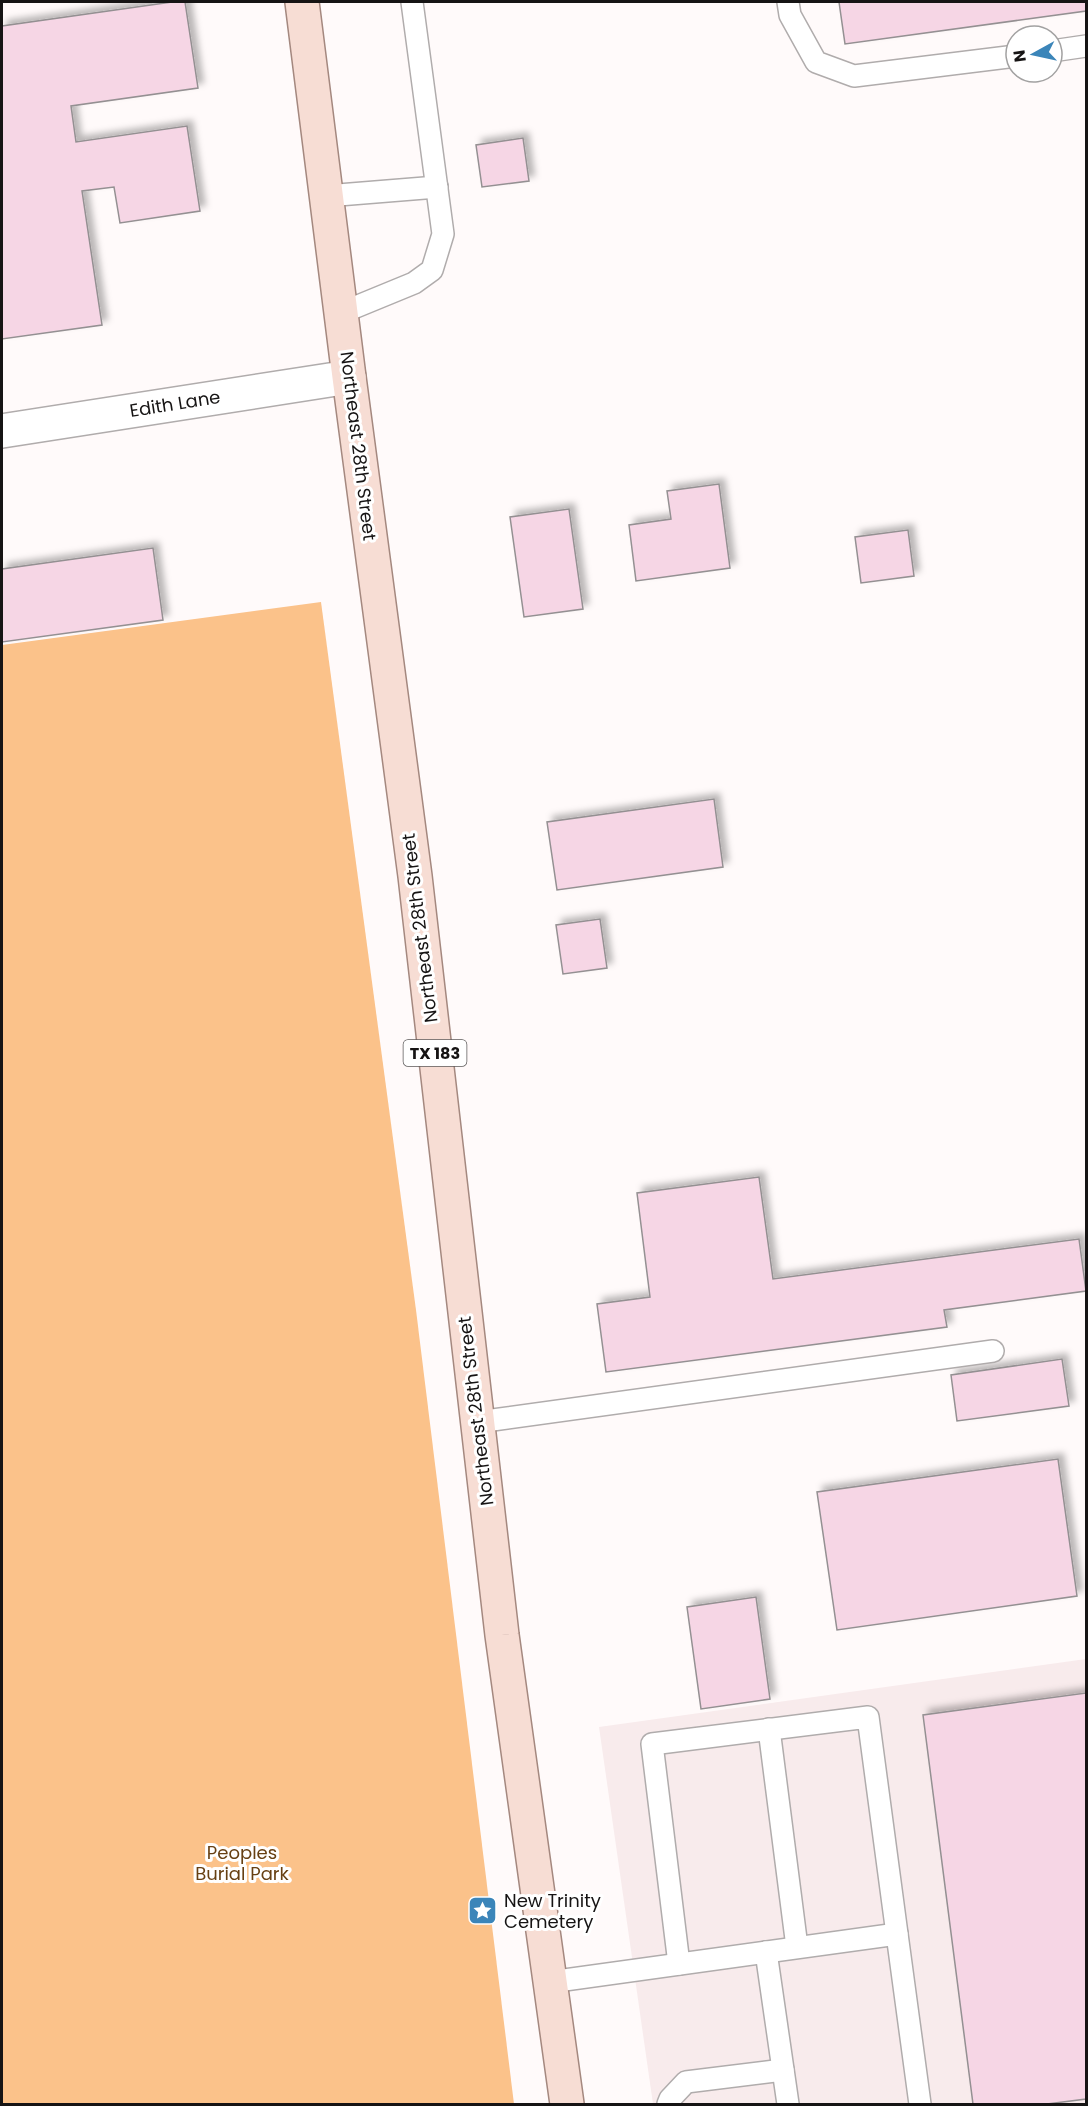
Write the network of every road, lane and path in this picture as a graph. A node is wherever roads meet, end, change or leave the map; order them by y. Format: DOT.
graph roads {
  1 [pos="302,2"];
  2 [pos="412,2"];
  3 [pos="788,2"];
  4 [pos="1086,46"];
  5 [pos="1064,49"];
  6 [pos="1004,57"];
  7 [pos="437,187"];
  8 [pos="326,196"];
  9 [pos="341,313"];
  10 [pos="349,377"];
  11 [pos="2,431"];
  12 [pos="993,1351"];
  13 [pos="478,1422"];
  14 [pos="769,1729"];
  15 [pos="897,1935"];
  16 [pos="797,1947"];
  17 [pos="766,1952"];
  18 [pos="679,1964"];
  19 [pos="550,1982"];
  20 [pos="783,2070"];
  21 [pos="567,2104"];
  22 [pos="668,2104"];
  23 [pos="788,2104"];
  24 [pos="920,2104"];
  1 -- 8 [label="main road, Northeast 28th Street / TX 183"];
  2 -- 7 [label="lane"];
  3 -- 6 [label="lane"];
  4 -- 5 [label="lane"];
  7 -- 8 [label="lane"];
  7 -- 9 [label="lane"];
  8 -- 9 [label="main road, Northeast 28th Street / TX 183"];
  9 -- 10 [label="main road, Northeast 28th Street / TX 183"];
  10 -- 11 [label="street, Edith Lane"];
  10 -- 13 [label="main road, Northeast 28th Street / TX 183"];
  12 -- 13 [label="lane"];
  13 -- 19 [label="main road, Northeast 28th Street / TX 183"];
  14 -- 15 [label="lane"];
  14 -- 16 [label="lane"];
  14 -- 18 [label="lane"];
  15 -- 16 [label="lane"];
  15 -- 24 [label="lane"];
  16 -- 17 [label="lane"];
  17 -- 18 [label="lane"];
  17 -- 20 [label="lane"];
  18 -- 19 [label="lane"];
  19 -- 21 [label="main road, Northeast 28th Street / TX 183"];
  20 -- 22 [label="lane"];
  20 -- 23 [label="lane"];
}
